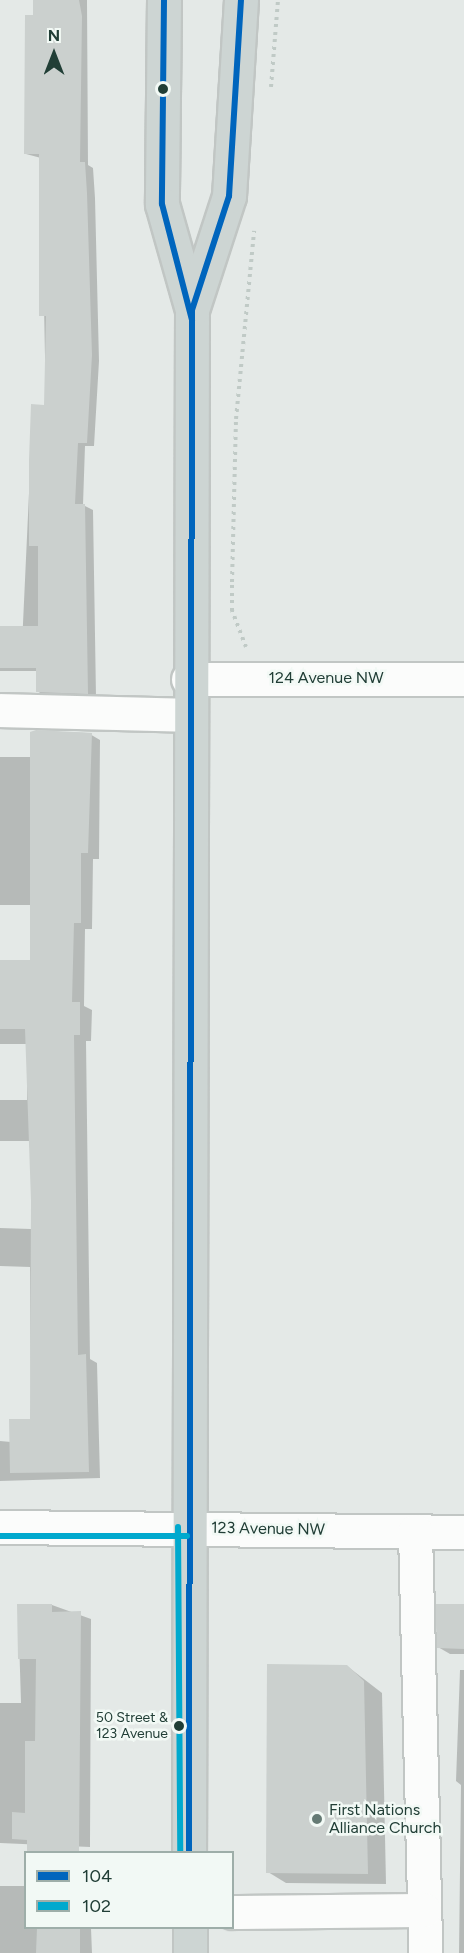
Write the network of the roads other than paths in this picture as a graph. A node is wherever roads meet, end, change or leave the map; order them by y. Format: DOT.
graph roads {
  1 [pos="164,0"];
  2 [pos="240,0"];
  3 [pos="192,310"];
  4 [pos="188,679"];
  5 [pos="464,679"];
  6 [pos="0,710"];
  7 [pos="188,715"];
  8 [pos="0,1527"];
  9 [pos="187,1527"];
  10 [pos="415,1531"];
  11 [pos="464,1532"];
  12 [pos="189,1851"];
  13 [pos="424,1910"];
  14 [pos="234,1912"];
  15 [pos="190,1929"];
  16 [pos="190,1953"];
  17 [pos="425,1953"];
  1 -- 3 [label="main road"];
  2 -- 3 [label="main road"];
  3 -- 4 [label="main road"];
  4 -- 5 [label="street, 124 Avenue NW"];
  4 -- 7 [label="main road"];
  6 -- 7 [label="street"];
  7 -- 9 [label="main road"];
  8 -- 9 [label="street, 123 Avenue NW"];
  9 -- 10 [label="street, 123 Avenue NW"];
  9 -- 12 [label="main road"];
  10 -- 11 [label="street, 123 Avenue NW"];
  10 -- 13 [label="street"];
  13 -- 14 [label="street"];
  13 -- 17 [label="street"];
  15 -- 16 [label="main road"];
}
